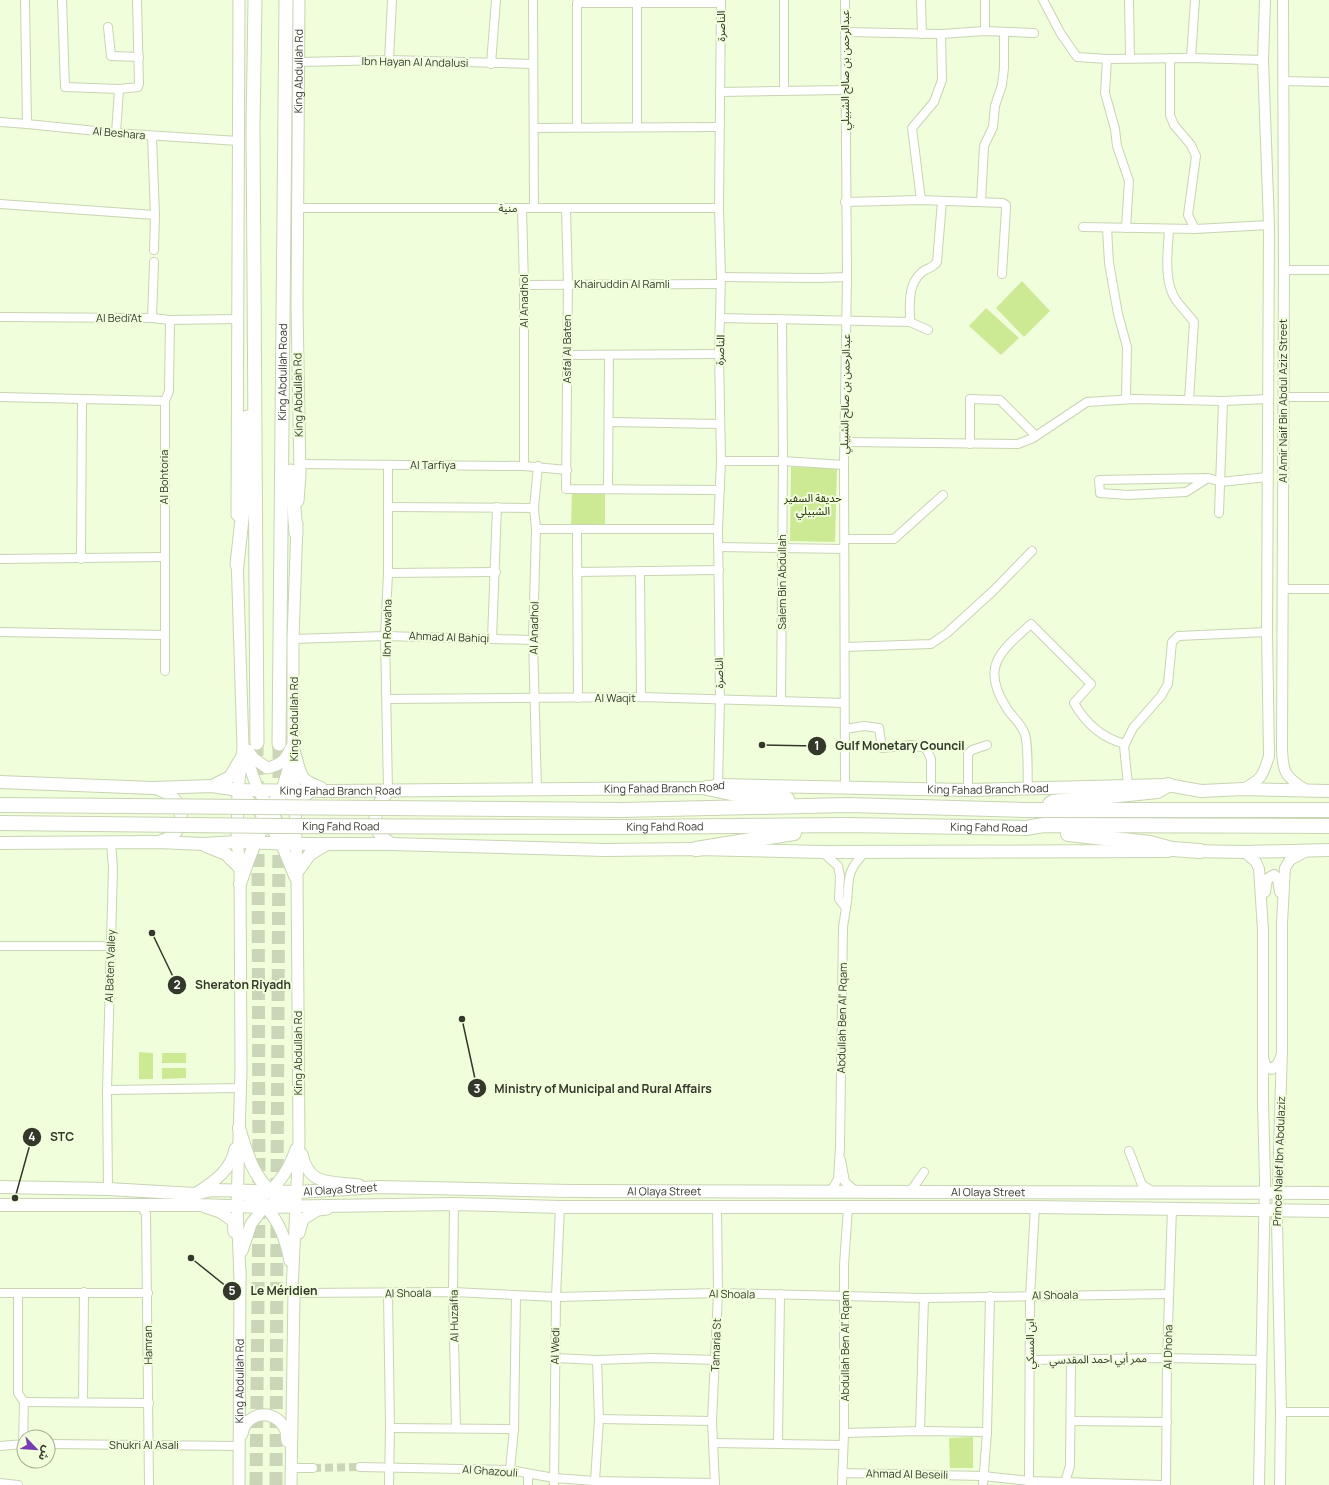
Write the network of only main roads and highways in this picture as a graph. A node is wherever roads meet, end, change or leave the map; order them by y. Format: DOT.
graph roads {
  1 [pos="240,0"];
  2 [pos="248,0"];
  3 [pos="255,0"];
  4 [pos="286,0"];
  5 [pos="291,0"];
  6 [pos="299,0"];
  7 [pos="253,127"];
  8 [pos="285,131"];
  9 [pos="256,333"];
  10 [pos="284,333"];
  11 [pos="296,533"];
  12 [pos="237,565"];
  13 [pos="257,743"];
  14 [pos="279,744"];
  15 [pos="293,747"];
  16 [pos="243,749"];
  17 [pos="0,782"];
  18 [pos="1168,785"];
  19 [pos="212,786"];
  20 [pos="712,787"];
  21 [pos="153,788"];
  22 [pos="238,790"];
  23 [pos="258,790"];
  24 [pos="282,790"];
  25 [pos="330,791"];
  26 [pos="388,791"];
  27 [pos="1329,791"];
  28 [pos="294,794"];
  29 [pos="0,805"];
  30 [pos="840,806"];
  31 [pos="1042,810"];
  32 [pos="1329,810"];
  33 [pos="269,816"];
  34 [pos="0,823"];
  35 [pos="845,824"];
  36 [pos="1329,826"];
  37 [pos="1026,828"];
  38 [pos="158,842"];
  39 [pos="237,842"];
  40 [pos="254,842"];
  41 [pos="0,843"];
  42 [pos="281,843"];
  43 [pos="203,844"];
  44 [pos="296,844"];
  45 [pos="391,844"];
  46 [pos="325,845"];
  47 [pos="696,849"];
  48 [pos="1329,850"];
  49 [pos="1200,851"];
  50 [pos="240,868"];
  51 [pos="297,877"];
  52 [pos="240,884"];
  53 [pos="239,1128"];
  54 [pos="299,1141"];
  55 [pos="0,1187"];
  56 [pos="379,1187"];
  57 [pos="271,1191"];
  58 [pos="238,1192"];
  59 [pos="297,1192"];
  60 [pos="1329,1193"];
  61 [pos="195,1199"];
  62 [pos="283,1199"];
  63 [pos="253,1200"];
  64 [pos="375,1204"];
  65 [pos="0,1205"];
  66 [pos="296,1205"];
  67 [pos="237,1206"];
  68 [pos="264,1206"];
  69 [pos="1329,1210"];
  70 [pos="293,1273"];
  71 [pos="240,1277"];
  72 [pos="240,1446"];
  73 [pos="291,1468"];
  74 [pos="239,1485"];
  75 [pos="291,1485"];
  1 -- 12 [label="main road"];
  2 -- 7 [label="highway"];
  3 -- 7 [label="highway"];
  4 -- 8 [label="highway, King Abdullah Road"];
  5 -- 8 [label="highway"];
  6 -- 11 [label="main road, King Abdullah Rd"];
  7 -- 9 [label="highway"];
  8 -- 10 [label="highway, King Abdullah Road"];
  9 -- 12 [label="highway"];
  9 -- 13 [label="highway"];
  10 -- 11 [label="highway"];
  10 -- 14 [label="highway, King Abdullah Road"];
  11 -- 15 [label="main road, King Abdullah Rd"];
  12 -- 16 [label="main road"];
  15 -- 16 [label="main road"];
  15 -- 24 [label="main road"];
  15 -- 25 [label="main road"];
  15 -- 28 [label="main road, King Abdullah Rd"];
  16 -- 19 [label="main road"];
  16 -- 22 [label="main road"];
  16 -- 23 [label="main road"];
  17 -- 21 [label="main road, King Fahad Branch Road"];
  18 -- 20 [label="main road, King Fahad Branch Road"];
  18 -- 27 [label="main road, King Fahad Branch Road"];
  18 -- 31 [label="highway"];
  19 -- 21 [label="main road, King Fahad Branch Road"];
  19 -- 22 [label="main road, King Fahad Branch Road"];
  20 -- 26 [label="main road, King Fahad Branch Road"];
  20 -- 30 [label="highway"];
  21 -- 38 [label="main road"];
  22 -- 23 [label="main road, King Fahad Branch Road"];
  22 -- 33 [label="main road"];
  22 -- 39 [label="main road"];
  23 -- 24 [label="main road, King Fahad Branch Road"];
  23 -- 33 [label="main road"];
  24 -- 28 [label="main road, King Fahad Branch Road"];
  24 -- 33 [label="main road"];
  25 -- 26 [label="main road, King Fahad Branch Road"];
  25 -- 28 [label="main road, King Fahad Branch Road"];
  26 -- 45 [label="main road"];
  28 -- 33 [label="main road"];
  28 -- 44 [label="main road, King Abdullah Rd"];
  29 -- 30 [label="highway, King Fahd Road, bridge"];
  30 -- 31 [label="highway, King Fahd Road"];
  31 -- 32 [label="highway, King Fahd Road"];
  33 -- 39 [label="main road"];
  33 -- 40 [label="main road"];
  33 -- 42 [label="main road"];
  33 -- 44 [label="main road"];
  34 -- 35 [label="highway, King Fahd Road, bridge"];
  35 -- 37 [label="highway, King Fahd Road"];
  35 -- 47 [label="highway"];
  36 -- 37 [label="highway, King Fahd Road"];
  37 -- 49 [label="highway"];
  38 -- 41 [label="main road"];
  38 -- 43 [label="main road"];
  39 -- 40 [label="main road"];
  39 -- 43 [label="main road"];
  39 -- 50 [label="main road"];
  40 -- 42 [label="main road"];
  40 -- 52 [label="main road"];
  42 -- 44 [label="main road"];
  42 -- 51 [label="main road"];
  43 -- 50 [label="main road"];
  44 -- 46 [label="main road"];
  44 -- 51 [label="main road, King Abdullah Rd"];
  45 -- 46 [label="main road"];
  45 -- 47 [label="main road"];
  46 -- 51 [label="main road"];
  47 -- 49 [label="main road"];
  48 -- 49 [label="main road"];
  50 -- 52 [label="main road"];
  51 -- 54 [label="main road, King Abdullah Rd"];
  52 -- 53 [label="main road"];
  53 -- 57 [label="main road"];
  53 -- 58 [label="main road"];
  53 -- 61 [label="main road"];
  54 -- 56 [label="main road"];
  54 -- 57 [label="main road"];
  54 -- 59 [label="main road"];
  55 -- 61 [label="main road, Al Olaya Street"];
  56 -- 59 [label="main road, Al Olaya Street"];
  56 -- 60 [label="main road, Al Olaya Street"];
  57 -- 58 [label="main road, Al Olaya Street"];
  57 -- 59 [label="main road, Al Olaya Street"];
  57 -- 62 [label="main road"];
  57 -- 63 [label="main road"];
  58 -- 61 [label="main road, Al Olaya Street"];
  58 -- 63 [label="main road"];
  58 -- 67 [label="main road"];
  59 -- 62 [label="main road"];
  59 -- 66 [label="main road"];
  61 -- 65 [label="main road, Al Olaya Street"];
  61 -- 67 [label="main road, Al Olaya Street"];
  61 -- 71 [label="main road"];
  62 -- 66 [label="main road"];
  62 -- 68 [label="main road"];
  63 -- 67 [label="main road"];
  63 -- 68 [label="main road"];
  64 -- 66 [label="main road, Al Olaya Street"];
  64 -- 69 [label="main road, Al Olaya Street"];
  64 -- 70 [label="main road"];
  66 -- 68 [label="main road, Al Olaya Street"];
  66 -- 70 [label="main road"];
  67 -- 68 [label="main road, Al Olaya Street"];
  67 -- 71 [label="main road"];
  68 -- 70 [label="main road"];
  68 -- 71 [label="main road"];
  70 -- 73 [label="main road"];
  71 -- 72 [label="main road, King Abdullah Rd"];
  72 -- 73 [label="main road"];
  72 -- 74 [label="main road, King Abdullah Rd"];
  73 -- 75 [label="main road"];
}
